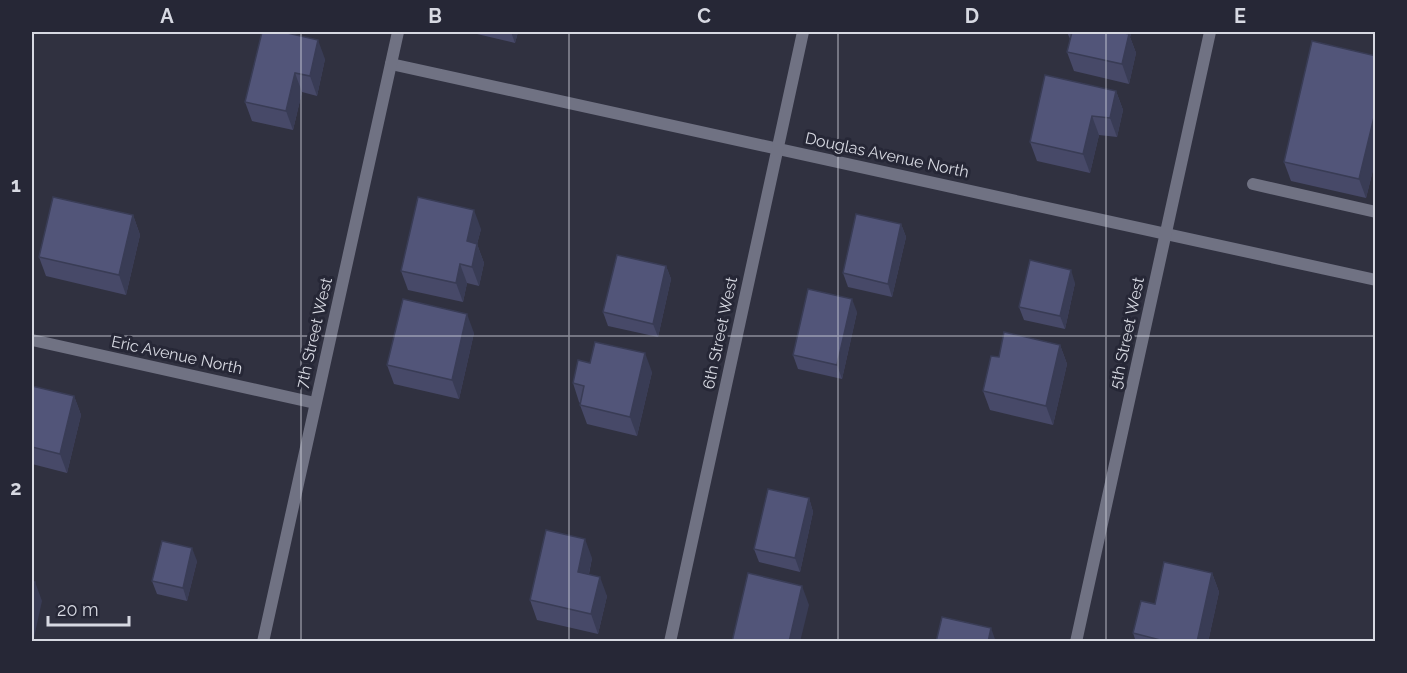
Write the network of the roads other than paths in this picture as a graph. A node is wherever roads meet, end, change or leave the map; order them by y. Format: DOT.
graph roads {
  1 [pos="398,32"];
  2 [pos="803,32"];
  3 [pos="1210,32"];
  4 [pos="391,64"];
  5 [pos="777,148"];
  6 [pos="1253,184"];
  7 [pos="1376,212"];
  8 [pos="1166,233"];
  9 [pos="1376,280"];
  10 [pos="32,340"];
  11 [pos="315,403"];
  12 [pos="263,642"];
  13 [pos="670,642"];
  14 [pos="1076,642"];
  1 -- 4 [label="street, 7th Street West"];
  2 -- 5 [label="street, 6th Street West"];
  3 -- 8 [label="street, 5th Street West"];
  4 -- 5 [label="street, Douglas Avenue North"];
  4 -- 11 [label="street, 7th Street West"];
  5 -- 8 [label="street, Douglas Avenue North"];
  5 -- 13 [label="street, 6th Street West"];
  6 -- 7 [label="street"];
  8 -- 9 [label="street, Douglas Avenue North"];
  8 -- 14 [label="street, 5th Street West"];
  10 -- 11 [label="street, Eric Avenue North"];
  11 -- 12 [label="street, 7th Street West"];
}
